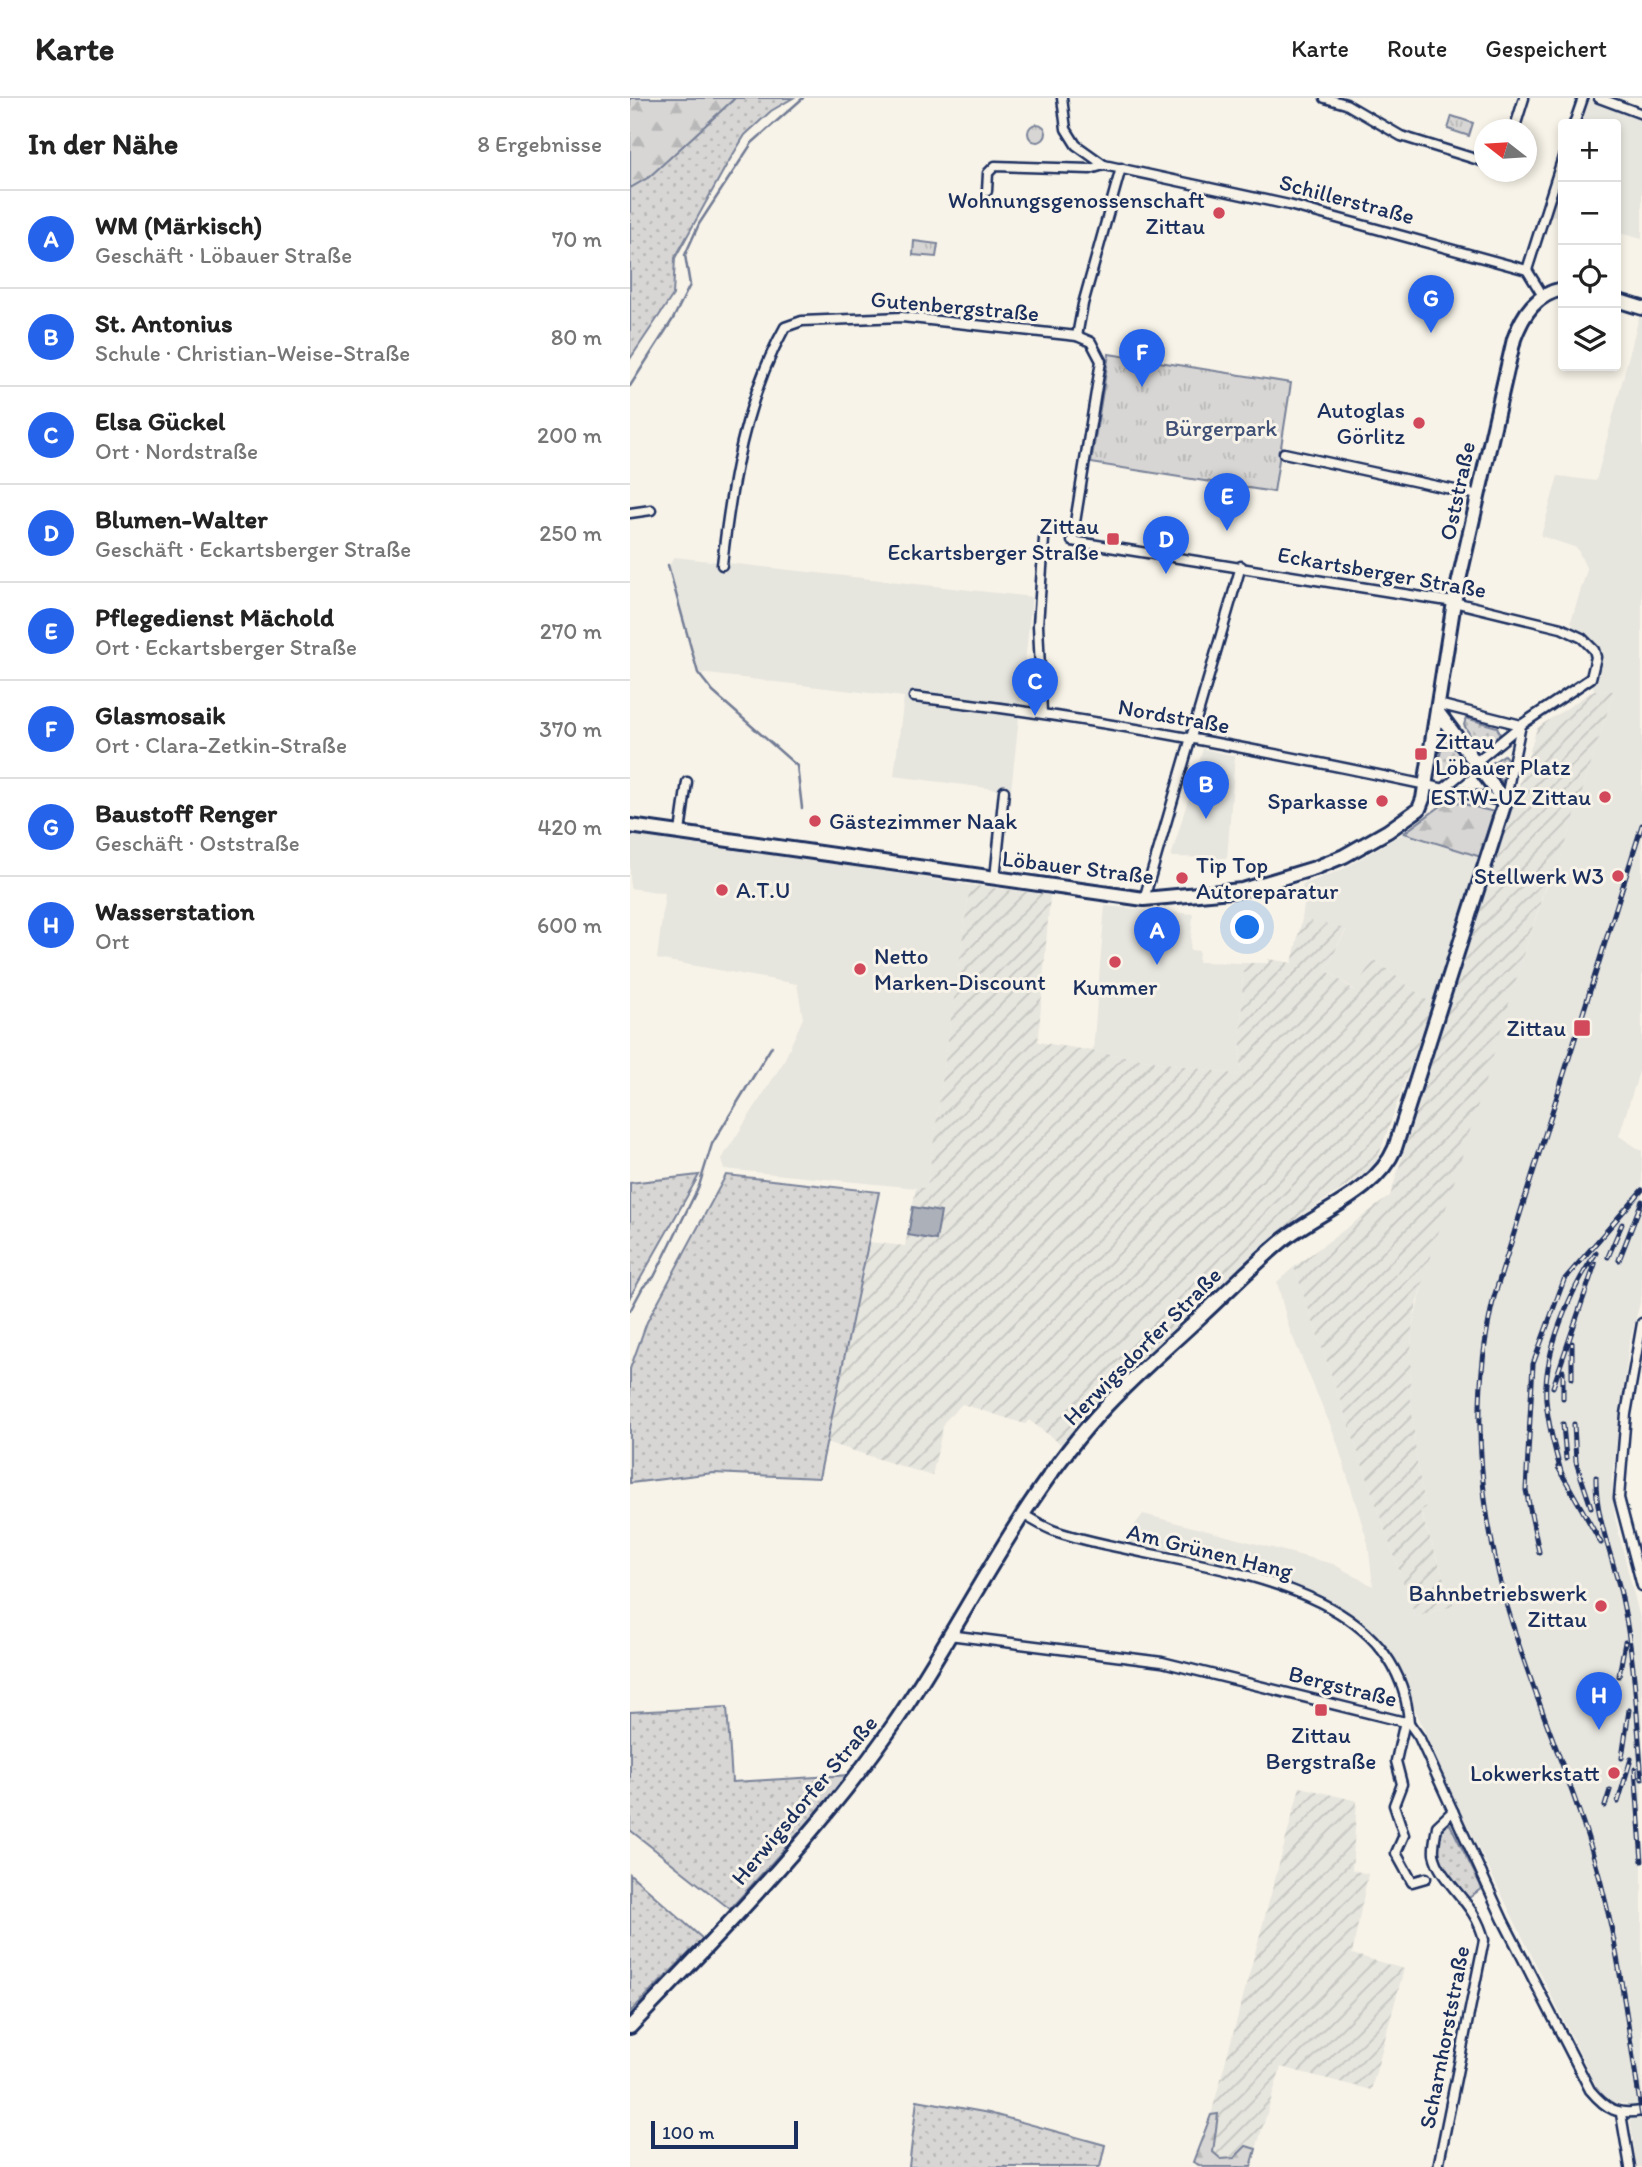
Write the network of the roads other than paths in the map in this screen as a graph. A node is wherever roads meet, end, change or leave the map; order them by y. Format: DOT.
graph roads {
  1 [pos="1062,98"];
  2 [pos="1325,98"];
  3 [pos="1524,98"];
  4 [pos="1583,98"];
  5 [pos="1600,98"];
  6 [pos="1642,114"];
  7 [pos="1517,119"];
  8 [pos="1576,119"];
  9 [pos="1474,159"];
  10 [pos="1104,165"];
  11 [pos="1121,168"];
  12 [pos="1558,173"];
  13 [pos="987,191"];
  14 [pos="1527,270"];
  15 [pos="1558,291"];
  16 [pos="1543,296"];
  17 [pos="1621,302"];
  18 [pos="1642,308"];
  19 [pos="1077,336"];
  20 [pos="1284,453"];
  21 [pos="1478,495"];
  22 [pos="651,510"];
  23 [pos="630,513"];
  24 [pos="1044,539"];
  25 [pos="722,565"];
  26 [pos="1241,566"];
  27 [pos="1454,602"];
  28 [pos="914,697"];
  29 [pos="1438,707"];
  30 [pos="1042,713"];
  31 [pos="1521,725"];
  32 [pos="1191,737"];
  33 [pos="1476,763"];
  34 [pos="687,782"];
  35 [pos="1426,785"];
  36 [pos="1443,789"];
  37 [pos="1004,791"];
  38 [pos="1505,802"];
  39 [pos="630,826"];
  40 [pos="680,832"];
  41 [pos="995,878"];
  42 [pos="1144,898"];
  43 [pos="1641,1328"];
  44 [pos="1022,1514"];
  45 [pos="1639,1562"];
  46 [pos="1642,1586"];
  47 [pos="949,1635"];
  48 [pos="1407,1722"];
  49 [pos="1453,1811"];
  50 [pos="1426,1878"];
  51 [pos="630,2027"];
  52 [pos="1642,2111"];
  53 [pos="1621,2114"];
  54 [pos="1438,2167"];
  55 [pos="1630,2167"];
  1 -- 10 [label="street, Schillerstraße"];
  2 -- 9 [label="street"];
  3 -- 7 [label="street"];
  4 -- 8 [label="street"];
  5 -- 6 [label="street"];
  10 -- 11 [label="street, Schillerstraße"];
  10 -- 13 [label="street, Schillerstraße"];
  11 -- 14 [label="street, Schillerstraße"];
  11 -- 19 [label="street"];
  12 -- 14 [label="street"];
  14 -- 16 [label="street"];
  15 -- 16 [label="street"];
  16 -- 21 [label="street, Oststraße"];
  17 -- 18 [label="street"];
  19 -- 25 [label="street, Gutenbergstraße"];
  19 -- 26 [label="street, Eckartsberger Straße"];
  20 -- 21 [label="street"];
  21 -- 27 [label="street, Oststraße"];
  22 -- 23 [label="street"];
  24 -- 30 [label="street"];
  26 -- 27 [label="street, Eckartsberger Straße"];
  26 -- 32 [label="street"];
  27 -- 29 [label="street, Oststraße"];
  27 -- 31 [label="street, Eckartsberger Straße"];
  28 -- 30 [label="street, Nordstraße"];
  29 -- 31 [label="street"];
  29 -- 33 [label="street"];
  29 -- 35 [label="street, Löbauer Straße"];
  30 -- 32 [label="street, Nordstraße"];
  31 -- 33 [label="street"];
  31 -- 38 [label="street"];
  32 -- 35 [label="street, Nordstraße"];
  32 -- 42 [label="street"];
  33 -- 36 [label="street"];
  33 -- 38 [label="street"];
  34 -- 40 [label="street"];
  35 -- 36 [label="street"];
  35 -- 42 [label="street, Löbauer Straße"];
  36 -- 38 [label="street"];
  37 -- 41 [label="street"];
  38 -- 44 [label="street, Herwigsdorfer Straße"];
  39 -- 40 [label="street, Löbauer Straße"];
  40 -- 41 [label="street, Löbauer Straße"];
  41 -- 42 [label="street, Löbauer Straße"];
  43 -- 45 [label="street"];
  44 -- 47 [label="street, Herwigsdorfer Straße"];
  44 -- 48 [label="street, Am Grünen Hang"];
  45 -- 46 [label="street"];
  47 -- 48 [label="street, Bergstraße"];
  47 -- 51 [label="street, Herwigsdorfer Straße"];
  48 -- 49 [label="street, Bergstraße"];
  48 -- 50 [label="street"];
  49 -- 53 [label="street, Bergstraße"];
  49 -- 54 [label="street, Scharnhorststraße"];
  52 -- 53 [label="street"];
  53 -- 55 [label="street"];
}
